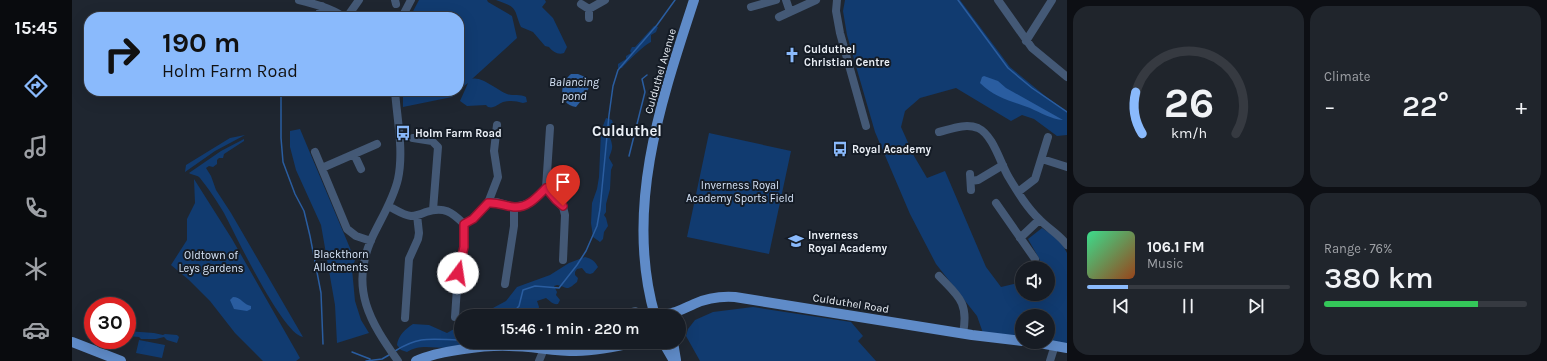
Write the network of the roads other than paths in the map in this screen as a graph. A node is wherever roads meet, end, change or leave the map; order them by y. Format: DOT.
graph roads {
  1 [pos="299,0"];
  2 [pos="359,0"];
  3 [pos="411,0"];
  4 [pos="605,0"];
  5 [pos="694,0"];
  6 [pos="776,0"];
  7 [pos="786,0"];
  8 [pos="816,0"];
  9 [pos="837,0"];
  10 [pos="998,0"];
  11 [pos="1052,0"];
  12 [pos="581,4"];
  13 [pos="322,6"];
  14 [pos="751,7"];
  15 [pos="589,9"];
  16 [pos="320,12"];
  17 [pos="336,12"];
  18 [pos="349,12"];
  19 [pos="405,12"];
  20 [pos="790,12"];
  21 [pos="779,17"];
  22 [pos="589,18"];
  23 [pos="1026,41"];
  24 [pos="1067,77"];
  25 [pos="395,96"];
  26 [pos="497,125"];
  27 [pos="866,126"];
  28 [pos="550,128"];
  29 [pos="939,132"];
  30 [pos="1048,137"];
  31 [pos="413,138"];
  32 [pos="377,144"];
  33 [pos="315,152"];
  34 [pos="354,154"];
  35 [pos="1042,159"];
  36 [pos="1003,165"];
  37 [pos="1067,166"];
  38 [pos="322,168"];
  39 [pos="361,169"];
  40 [pos="971,182"];
  41 [pos="546,188"];
  42 [pos="1018,192"];
  43 [pos="488,203"];
  44 [pos="996,203"];
  45 [pos="388,206"];
  46 [pos="514,207"];
  47 [pos="433,210"];
  48 [pos="417,216"];
  49 [pos="1039,220"];
  50 [pos="464,224"];
  51 [pos="1020,238"];
  52 [pos="371,241"];
  53 [pos="1067,245"];
  54 [pos="1035,259"];
  55 [pos="563,260"];
  56 [pos="939,276"];
  57 [pos="505,284"];
  58 [pos="456,309"];
  59 [pos="653,309"];
  60 [pos="684,309"];
  61 [pos="405,318"];
  62 [pos="963,333"];
  63 [pos="1015,340"];
  64 [pos="72,342"];
  65 [pos="1055,345"];
  66 [pos="1067,348"];
  67 [pos="477,349"];
  68 [pos="544,349"];
  69 [pos="602,349"];
  70 [pos="667,349"];
  71 [pos="674,349"];
  72 [pos="1054,349"];
  73 [pos="433,358"];
  74 [pos="121,361"];
  75 [pos="398,361"];
  76 [pos="416,361"];
  77 [pos="539,361"];
  78 [pos="675,361"];
  79 [pos="1050,361"];
  1 -- 13 [label="street"];
  2 -- 18 [label="street"];
  3 -- 19 [label="street"];
  4 -- 15 [label="street"];
  5 -- 59 [label="main road, Culduthel Avenue"];
  6 -- 14 [label="street"];
  7 -- 20 [label="street"];
  8 -- 20 [label="street"];
  9 -- 27 [label="street"];
  10 -- 23 [label="street"];
  11 -- 23 [label="street"];
  12 -- 15 [label="street"];
  13 -- 16 [label="street"];
  13 -- 17 [label="street"];
  15 -- 22 [label="street"];
  20 -- 21 [label="street"];
  23 -- 24 [label="street"];
  25 -- 45 [label="street"];
  26 -- 43 [label="street"];
  28 -- 41 [label="street"];
  29 -- 36 [label="street"];
  30 -- 35 [label="street"];
  31 -- 47 [label="street"];
  32 -- 34 [label="street"];
  33 -- 38 [label="street"];
  34 -- 38 [label="street"];
  34 -- 39 [label="street"];
  35 -- 37 [label="street"];
  35 -- 42 [label="street"];
  36 -- 40 [label="street"];
  36 -- 42 [label="street"];
  38 -- 52 [label="street"];
  41 -- 46 [label="street"];
  41 -- 55 [label="street"];
  42 -- 49 [label="street"];
  43 -- 46 [label="street"];
  43 -- 50 [label="street"];
  44 -- 51 [label="street"];
  45 -- 48 [label="street"];
  45 -- 52 [label="street"];
  46 -- 57 [label="street"];
  47 -- 48 [label="street"];
  47 -- 50 [label="street"];
  48 -- 61 [label="street"];
  49 -- 51 [label="street"];
  49 -- 53 [label="street"];
  50 -- 58 [label="street"];
  51 -- 54 [label="street"];
  52 -- 75 [label="street"];
  56 -- 62 [label="street"];
  60 -- 62 [label="main road, Culduthel Road"];
  62 -- 63 [label="main road, Culduthel Road"];
  64 -- 74 [label="main road"];
  65 -- 66 [label="main road"];
  67 -- 73 [label="main road"];
  68 -- 69 [label="main road"];
  68 -- 77 [label="street"];
  70 -- 78 [label="main road"];
  71 -- 78 [label="main road"];
  72 -- 79 [label="street"];
  73 -- 76 [label="main road"];
}
